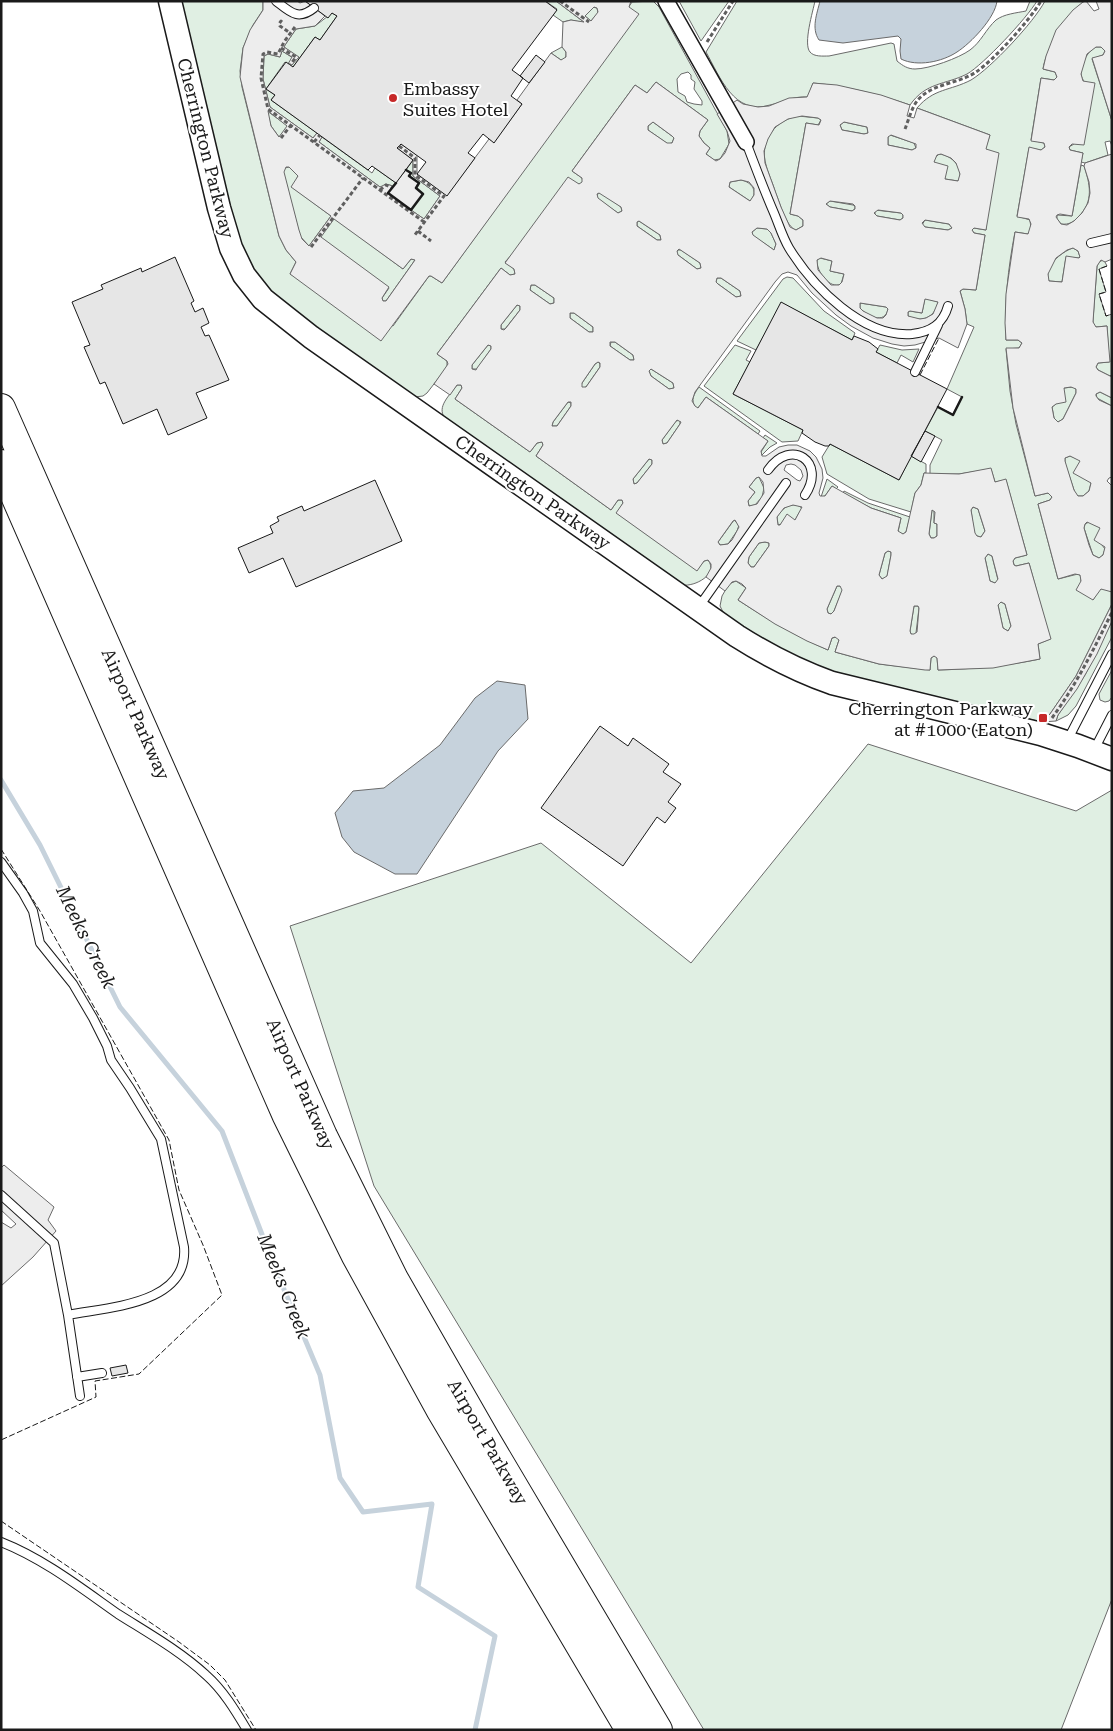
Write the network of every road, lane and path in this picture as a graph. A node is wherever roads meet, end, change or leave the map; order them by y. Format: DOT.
graph roads {
  1 [pos="170,1"];
  2 [pos="276,1"];
  3 [pos="560,1"];
  4 [pos="666,1"];
  5 [pos="733,1"];
  6 [pos="1041,1"];
  7 [pos="314,8"];
  8 [pos="589,22"];
  9 [pos="295,28"];
  10 [pos="281,48"];
  11 [pos="698,58"];
  12 [pos="290,65"];
  13 [pos="291,125"];
  14 [pos="906,129"];
  15 [pos="320,135"];
  16 [pos="281,138"];
  17 [pos="314,142"];
  18 [pos="746,142"];
  19 [pos="399,146"];
  20 [pos="363,178"];
  21 [pos="392,188"];
  22 [pos="380,190"];
  23 [pos="424,222"];
  24 [pos="418,231"];
  25 [pos="414,236"];
  26 [pos="1112,238"];
  27 [pos="431,241"];
  28 [pos="1091,243"];
  29 [pos="311,247"];
  30 [pos="948,306"];
  31 [pos="939,325"];
  32 [pos="914,372"];
  33 [pos="1,408"];
  34 [pos="1,464"];
  35 [pos="768,470"];
  36 [pos="1,479"];
  37 [pos="786,483"];
  38 [pos="805,495"];
  39 [pos="698,608"];
  40 [pos="1112,612"];
  41 [pos="1112,654"];
  42 [pos="102,691"];
  43 [pos="1112,715"];
  44 [pos="1052,718"];
  45 [pos="1066,742"];
  46 [pos="1103,755"];
  47 [pos="1,862"];
  48 [pos="1,1195"];
  49 [pos="68,1315"];
  50 [pos="102,1373"];
  51 [pos="77,1377"];
  52 [pos="80,1396"];
  53 [pos="1,1542"];
  54 [pos="247,1730"];
  55 [pos="630,1730"];
  56 [pos="658,1730"];
  1 -- 39 [label="street, Cherrington Parkway"];
  2 -- 7 [label="lane"];
  3 -- 8 [label="path"];
  4 -- 11 [label="street"];
  5 -- 11 [label="path"];
  6 -- 14 [label="path"];
  9 -- 10 [label="path"];
  10 -- 12 [label="path"];
  10 -- 13 [label="path"];
  11 -- 18 [label="street"];
  13 -- 16 [label="path"];
  13 -- 17 [label="path"];
  15 -- 17 [label="path"];
  17 -- 20 [label="path"];
  18 -- 31 [label="lane"];
  19 -- 23 [label="path"];
  20 -- 22 [label="path"];
  20 -- 29 [label="path"];
  21 -- 22 [label="path"];
  22 -- 23 [label="path"];
  23 -- 24 [label="path"];
  24 -- 25 [label="path"];
  24 -- 27 [label="path"];
  26 -- 28 [label="lane"];
  30 -- 31 [label="lane"];
  31 -- 32 [label="lane"];
  33 -- 56 [label="highway, Airport Parkway"];
  34 -- 42 [label="highway, Airport Parkway"];
  35 -- 38 [label="lane"];
  36 -- 42 [label="highway"];
  37 -- 39 [label="lane"];
  39 -- 45 [label="street, Cherrington Parkway"];
  40 -- 44 [label="path"];
  41 -- 45 [label="lane"];
  42 -- 55 [label="highway, Airport Parkway"];
  43 -- 46 [label="lane"];
  45 -- 46 [label="street, Cherrington Parkway"];
  47 -- 49 [label="lane"];
  48 -- 49 [label="lane"];
  49 -- 51 [label="lane"];
  50 -- 51 [label="lane"];
  51 -- 52 [label="lane"];
  53 -- 54 [label="lane"];
}
